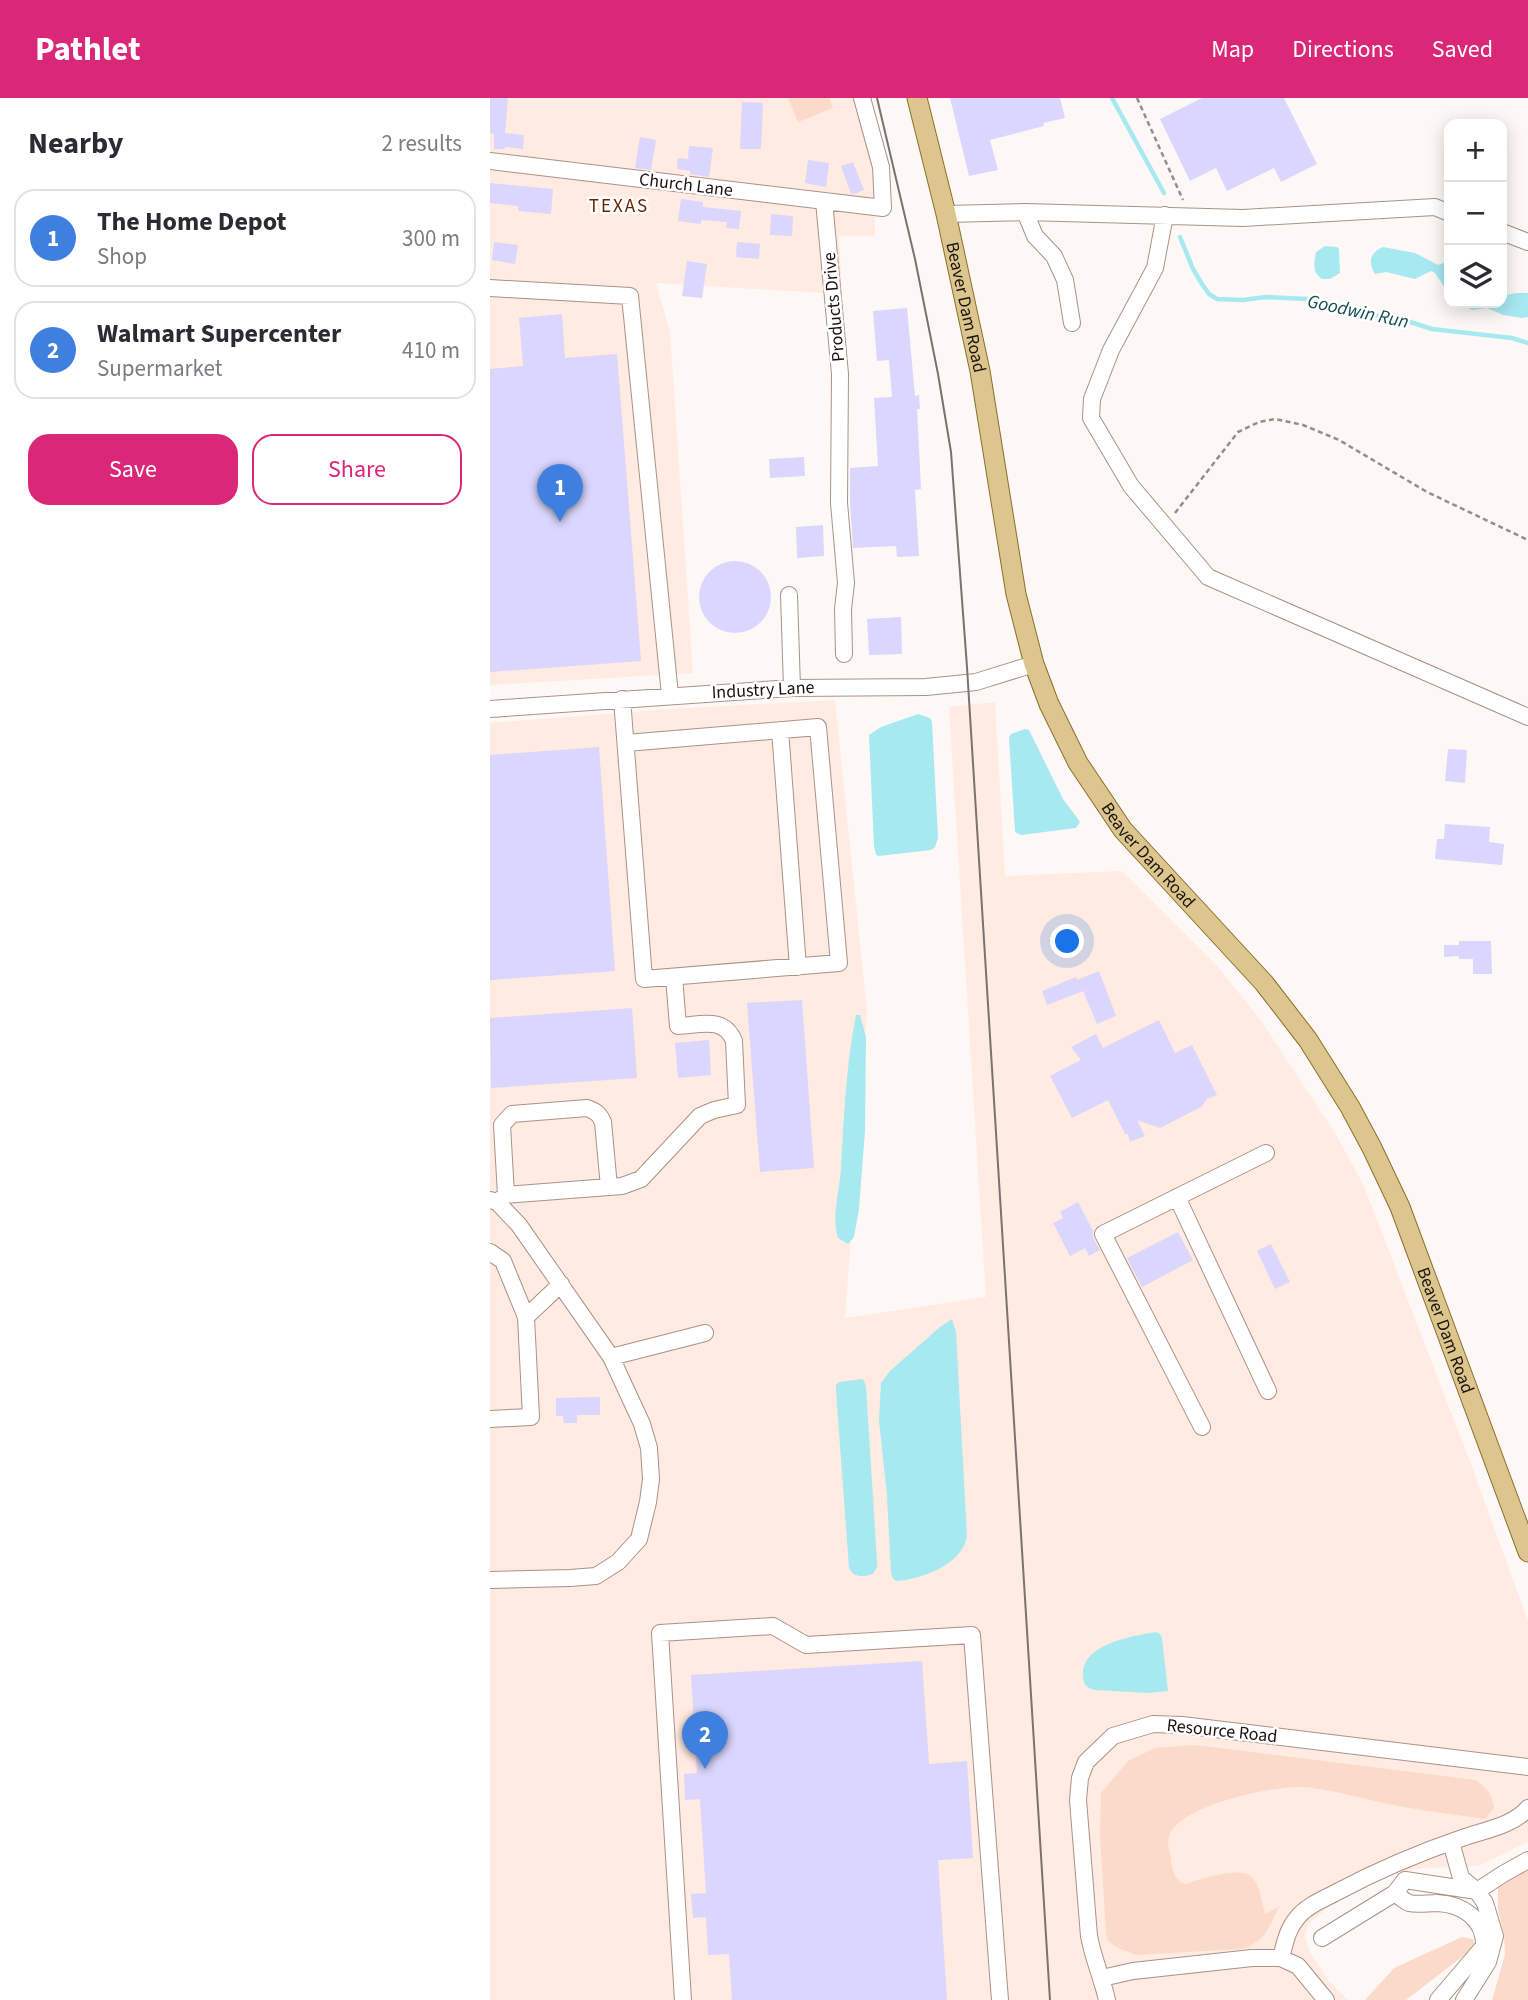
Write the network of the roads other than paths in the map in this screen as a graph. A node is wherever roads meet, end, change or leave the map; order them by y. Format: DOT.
graph roads {
  1 [pos="862,98"];
  2 [pos="917,98"];
  3 [pos="490,161"];
  4 [pos="824,201"];
  5 [pos="1444,211"];
  6 [pos="1025,212"];
  7 [pos="946,214"];
  8 [pos="1166,215"];
  9 [pos="1507,234"];
  10 [pos="1528,242"];
  11 [pos="490,288"];
  12 [pos="1072,324"];
  13 [pos="789,595"];
  14 [pos="844,654"];
  15 [pos="1034,664"];
  16 [pos="792,688"];
  17 [pos="670,695"];
  18 [pos="622,699"];
  19 [pos="490,709"];
  20 [pos="1528,717"];
  21 [pos="780,730"];
  22 [pos="626,743"];
  23 [pos="798,967"];
  24 [pos="674,977"];
  25 [pos="1266,1153"];
  26 [pos="608,1187"];
  27 [pos="1177,1197"];
  28 [pos="498,1199"];
  29 [pos="490,1252"];
  30 [pos="561,1284"];
  31 [pos="526,1317"];
  32 [pos="705,1333"];
  33 [pos="611,1357"];
  34 [pos="1268,1391"];
  35 [pos="490,1419"];
  36 [pos="1202,1427"];
  37 [pos="1528,1552"];
  38 [pos="490,1580"];
  39 [pos="1528,1767"];
  40 [pos="1528,1808"];
  41 [pos="1451,1842"];
  42 [pos="1528,1860"];
  43 [pos="1478,1891"];
  44 [pos="1395,1893"];
  45 [pos="1322,1938"];
  46 [pos="1484,1946"];
  47 [pos="1282,1958"];
  48 [pos="1102,1978"];
  49 [pos="683,2000"];
  50 [pos="1000,2000"];
  51 [pos="1107,2000"];
  52 [pos="1326,2000"];
  53 [pos="1438,2000"];
  54 [pos="1448,2000"];
  55 [pos="1464,2000"];
  1 -- 4 [label="street, Church Lane"];
  2 -- 7 [label="main road, Beaver Dam Road"];
  3 -- 4 [label="street, Church Lane"];
  4 -- 14 [label="street, Products Drive"];
  5 -- 8 [label="street"];
  6 -- 7 [label="street"];
  6 -- 8 [label="street"];
  6 -- 12 [label="street"];
  7 -- 15 [label="main road, Beaver Dam Road"];
  8 -- 20 [label="street"];
  9 -- 10 [label="street"];
  11 -- 17 [label="street"];
  13 -- 16 [label="street"];
  15 -- 16 [label="street, Industry Lane"];
  15 -- 37 [label="main road, Beaver Dam Road"];
  16 -- 17 [label="street, Industry Lane"];
  17 -- 18 [label="street, Industry Lane"];
  18 -- 19 [label="street, Industry Lane"];
  18 -- 22 [label="street"];
  21 -- 22 [label="street"];
  21 -- 23 [label="street"];
  21 -- 23 [label="street"];
  22 -- 24 [label="street"];
  23 -- 24 [label="street"];
  24 -- 26 [label="street"];
  25 -- 27 [label="street"];
  26 -- 28 [label="street"];
  26 -- 28 [label="street"];
  27 -- 34 [label="street"];
  27 -- 36 [label="street"];
  28 -- 30 [label="street"];
  29 -- 31 [label="street"];
  30 -- 31 [label="street"];
  30 -- 33 [label="street"];
  31 -- 35 [label="street"];
  32 -- 33 [label="street"];
  33 -- 38 [label="street"];
  39 -- 48 [label="street, Resource Road"];
  40 -- 41 [label="street"];
  41 -- 43 [label="street"];
  41 -- 47 [label="street"];
  42 -- 43 [label="street"];
  43 -- 44 [label="street"];
  43 -- 55 [label="street"];
  44 -- 45 [label="street"];
  44 -- 46 [label="street"];
  46 -- 53 [label="street"];
  46 -- 54 [label="street"];
  47 -- 48 [label="street"];
  47 -- 52 [label="street"];
  48 -- 51 [label="street, Resource Road"];
  49 -- 50 [label="street"];
}
